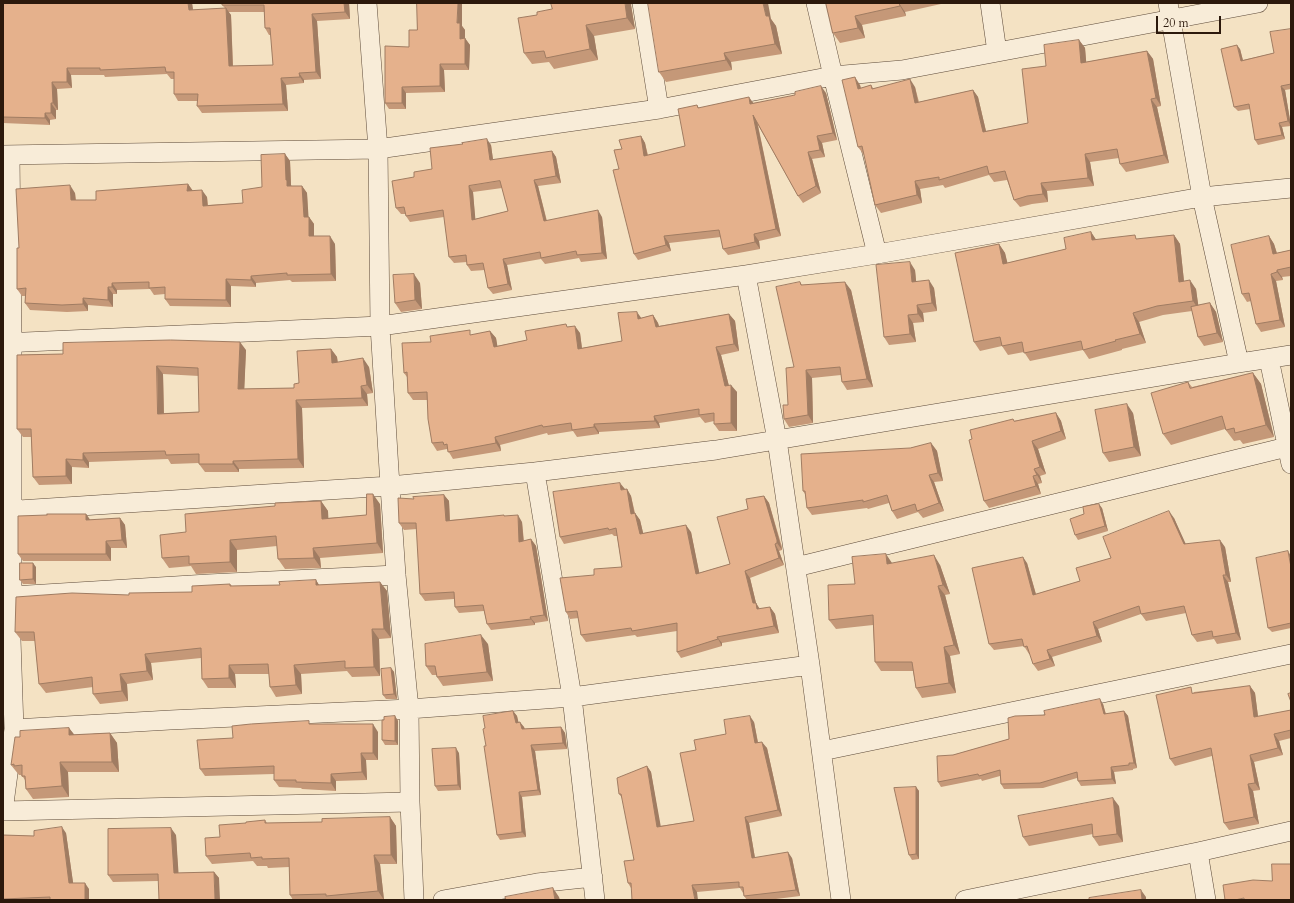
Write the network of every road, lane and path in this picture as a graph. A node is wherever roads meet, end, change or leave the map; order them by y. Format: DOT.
graph roads {
  1 [pos="367,3"];
  2 [pos="642,3"];
  3 [pos="816,3"];
  4 [pos="990,3"];
  5 [pos="1258,3"];
  6 [pos="1170,11"];
  7 [pos="997,52"];
  8 [pos="833,76"];
  9 [pos="659,109"];
  10 [pos="378,149"];
  11 [pos="6,155"];
  12 [pos="1291,188"];
  13 [pos="1202,197"];
  14 [pos="878,254"];
  15 [pos="746,275"];
  16 [pos="380,326"];
  17 [pos="8,343"];
  18 [pos="1291,355"];
  19 [pos="1269,359"];
  20 [pos="1239,363"];
  21 [pos="777,440"];
  22 [pos="1289,456"];
  23 [pos="535,472"];
  24 [pos="390,486"];
  25 [pos="7,511"];
  26 [pos="796,568"];
  27 [pos="396,575"];
  28 [pos="12,596"];
  29 [pos="7,639"];
  30 [pos="1291,654"];
  31 [pos="810,665"];
  32 [pos="572,697"];
  33 [pos="409,709"];
  34 [pos="14,729"];
  35 [pos="822,751"];
  36 [pos="410,802"];
  37 [pos="3,811"];
  38 [pos="1291,831"];
  39 [pos="1198,852"];
  40 [pos="593,877"];
  41 [pos="414,900"];
  42 [pos="443,900"];
  43 [pos="596,900"];
  44 [pos="841,900"];
  45 [pos="965,900"];
  46 [pos="1206,900"];
  1 -- 10 [label="street"];
  2 -- 9 [label="street"];
  3 -- 8 [label="street"];
  4 -- 7 [label="street"];
  5 -- 6 [label="street"];
  6 -- 7 [label="street"];
  6 -- 13 [label="street"];
  7 -- 8 [label="street"];
  8 -- 9 [label="street"];
  8 -- 14 [label="street"];
  9 -- 10 [label="street"];
  10 -- 11 [label="street"];
  10 -- 16 [label="street"];
  11 -- 17 [label="street"];
  12 -- 13 [label="street"];
  13 -- 14 [label="street"];
  13 -- 20 [label="street"];
  14 -- 15 [label="street"];
  15 -- 16 [label="street"];
  15 -- 21 [label="street"];
  16 -- 17 [label="street"];
  16 -- 24 [label="street"];
  17 -- 25 [label="street"];
  18 -- 19 [label="street"];
  19 -- 20 [label="street"];
  19 -- 22 [label="street"];
  20 -- 21 [label="street"];
  21 -- 23 [label="street"];
  21 -- 26 [label="street"];
  22 -- 26 [label="street"];
  23 -- 24 [label="street"];
  23 -- 32 [label="street"];
  24 -- 25 [label="street"];
  24 -- 27 [label="street"];
  25 -- 28 [label="street"];
  26 -- 31 [label="street"];
  27 -- 28 [label="street"];
  27 -- 33 [label="street"];
  28 -- 29 [label="street"];
  29 -- 34 [label="street"];
  30 -- 35 [label="street"];
  31 -- 32 [label="street"];
  31 -- 35 [label="street"];
  32 -- 33 [label="street"];
  32 -- 40 [label="street"];
  33 -- 34 [label="street"];
  33 -- 36 [label="street"];
  34 -- 37 [label="street"];
  35 -- 44 [label="street"];
  36 -- 37 [label="street"];
  36 -- 41 [label="street"];
  38 -- 39 [label="street"];
  39 -- 45 [label="street"];
  39 -- 46 [label="street"];
  40 -- 42 [label="street"];
  40 -- 43 [label="street"];
}
